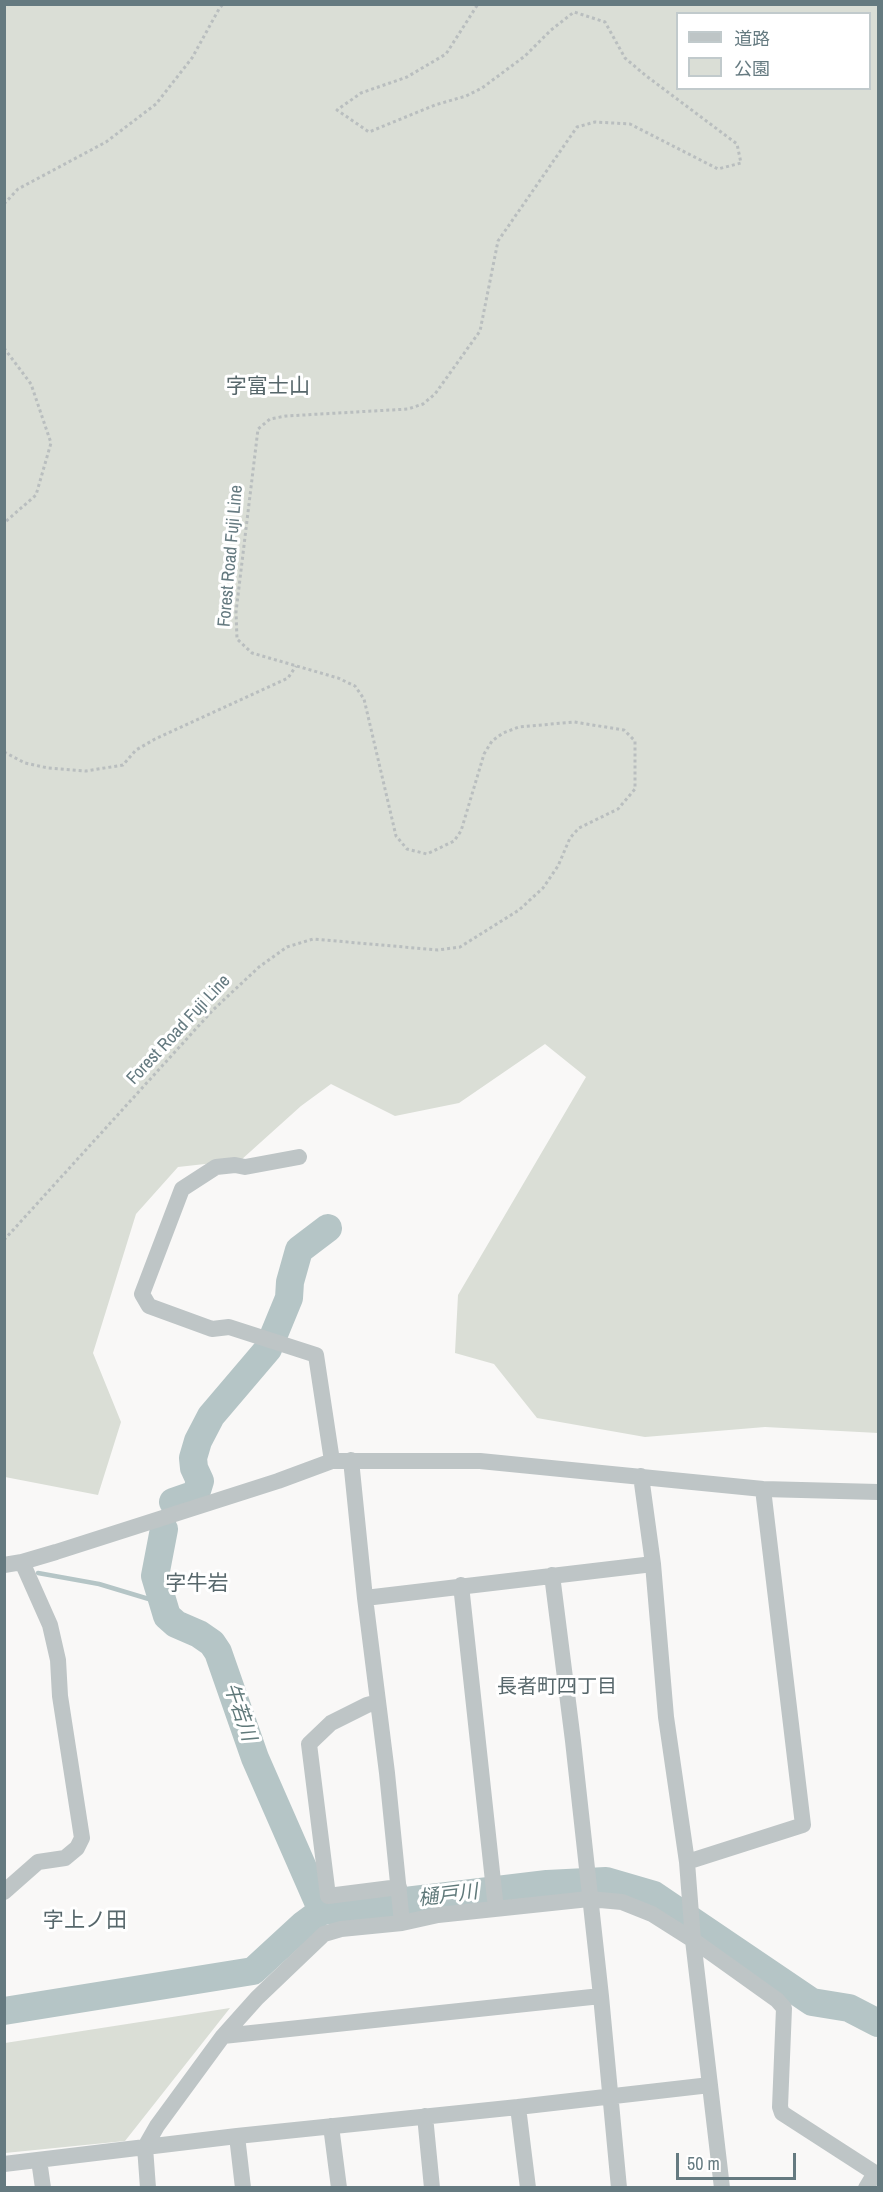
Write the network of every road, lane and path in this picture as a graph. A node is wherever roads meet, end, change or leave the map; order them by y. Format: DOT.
graph roads {
  1 [pos="223,4"];
  2 [pos="478,4"];
  3 [pos="4,204"];
  4 [pos="4,348"];
  5 [pos="4,523"];
  6 [pos="296,666"];
  7 [pos="4,752"];
  8 [pos="299,1157"];
  9 [pos="4,1240"];
  10 [pos="351,1460"];
  11 [pos="332,1461"];
  12 [pos="642,1476"];
  13 [pos="763,1489"];
  14 [pos="879,1492"];
  15 [pos="22,1562"];
  16 [pos="653,1564"];
  17 [pos="4,1565"];
  18 [pos="552,1575"];
  19 [pos="461,1585"];
  20 [pos="365,1598"];
  21 [pos="378,1702"];
  22 [pos="687,1862"];
  23 [pos="399,1889"];
  24 [pos="4,1892"];
  25 [pos="589,1899"];
  26 [pos="496,1909"];
  27 [pos="402,1923"];
  28 [pos="693,1940"];
  29 [pos="601,1996"];
  30 [pos="223,2036"];
  31 [pos="710,2085"];
  32 [pos="610,2096"];
  33 [pos="518,2107"];
  34 [pos="425,2116"];
  35 [pos="331,2126"];
  36 [pos="237,2136"];
  37 [pos="145,2147"];
  38 [pos="39,2160"];
  39 [pos="4,2164"];
  40 [pos="873,2179"];
  41 [pos="43,2187"];
  42 [pos="148,2187"];
  43 [pos="243,2187"];
  44 [pos="339,2187"];
  45 [pos="432,2187"];
  46 [pos="528,2187"];
  47 [pos="619,2187"];
  48 [pos="722,2187"];
  1 -- 3 [label="path"];
  2 -- 6 [label="path, Forest Road Fuji Line"];
  4 -- 5 [label="path"];
  6 -- 7 [label="path"];
  6 -- 9 [label="path, Forest Road Fuji Line"];
  8 -- 11 [label="street"];
  10 -- 11 [label="street"];
  10 -- 12 [label="street"];
  10 -- 20 [label="street"];
  11 -- 15 [label="street"];
  12 -- 13 [label="street"];
  12 -- 16 [label="street"];
  13 -- 14 [label="street"];
  13 -- 22 [label="street"];
  15 -- 17 [label="street"];
  15 -- 24 [label="street"];
  16 -- 18 [label="street"];
  16 -- 22 [label="street"];
  18 -- 19 [label="street"];
  18 -- 25 [label="street"];
  19 -- 20 [label="street"];
  19 -- 26 [label="street"];
  20 -- 21 [label="street"];
  21 -- 23 [label="street"];
  21 -- 23 [label="street"];
  22 -- 28 [label="street"];
  23 -- 27 [label="street"];
  25 -- 26 [label="street"];
  25 -- 28 [label="street"];
  25 -- 29 [label="street"];
  26 -- 27 [label="street"];
  27 -- 30 [label="street"];
  28 -- 31 [label="street"];
  28 -- 40 [label="street"];
  29 -- 30 [label="street"];
  29 -- 32 [label="street"];
  30 -- 37 [label="street"];
  31 -- 32 [label="street"];
  31 -- 48 [label="street"];
  32 -- 33 [label="street"];
  32 -- 47 [label="street"];
  33 -- 34 [label="street"];
  33 -- 46 [label="street"];
  34 -- 35 [label="street"];
  34 -- 45 [label="street"];
  35 -- 36 [label="street"];
  35 -- 44 [label="street"];
  36 -- 37 [label="street"];
  36 -- 43 [label="street"];
  37 -- 38 [label="street"];
  37 -- 42 [label="street"];
  38 -- 39 [label="street"];
  38 -- 41 [label="street"];
}
